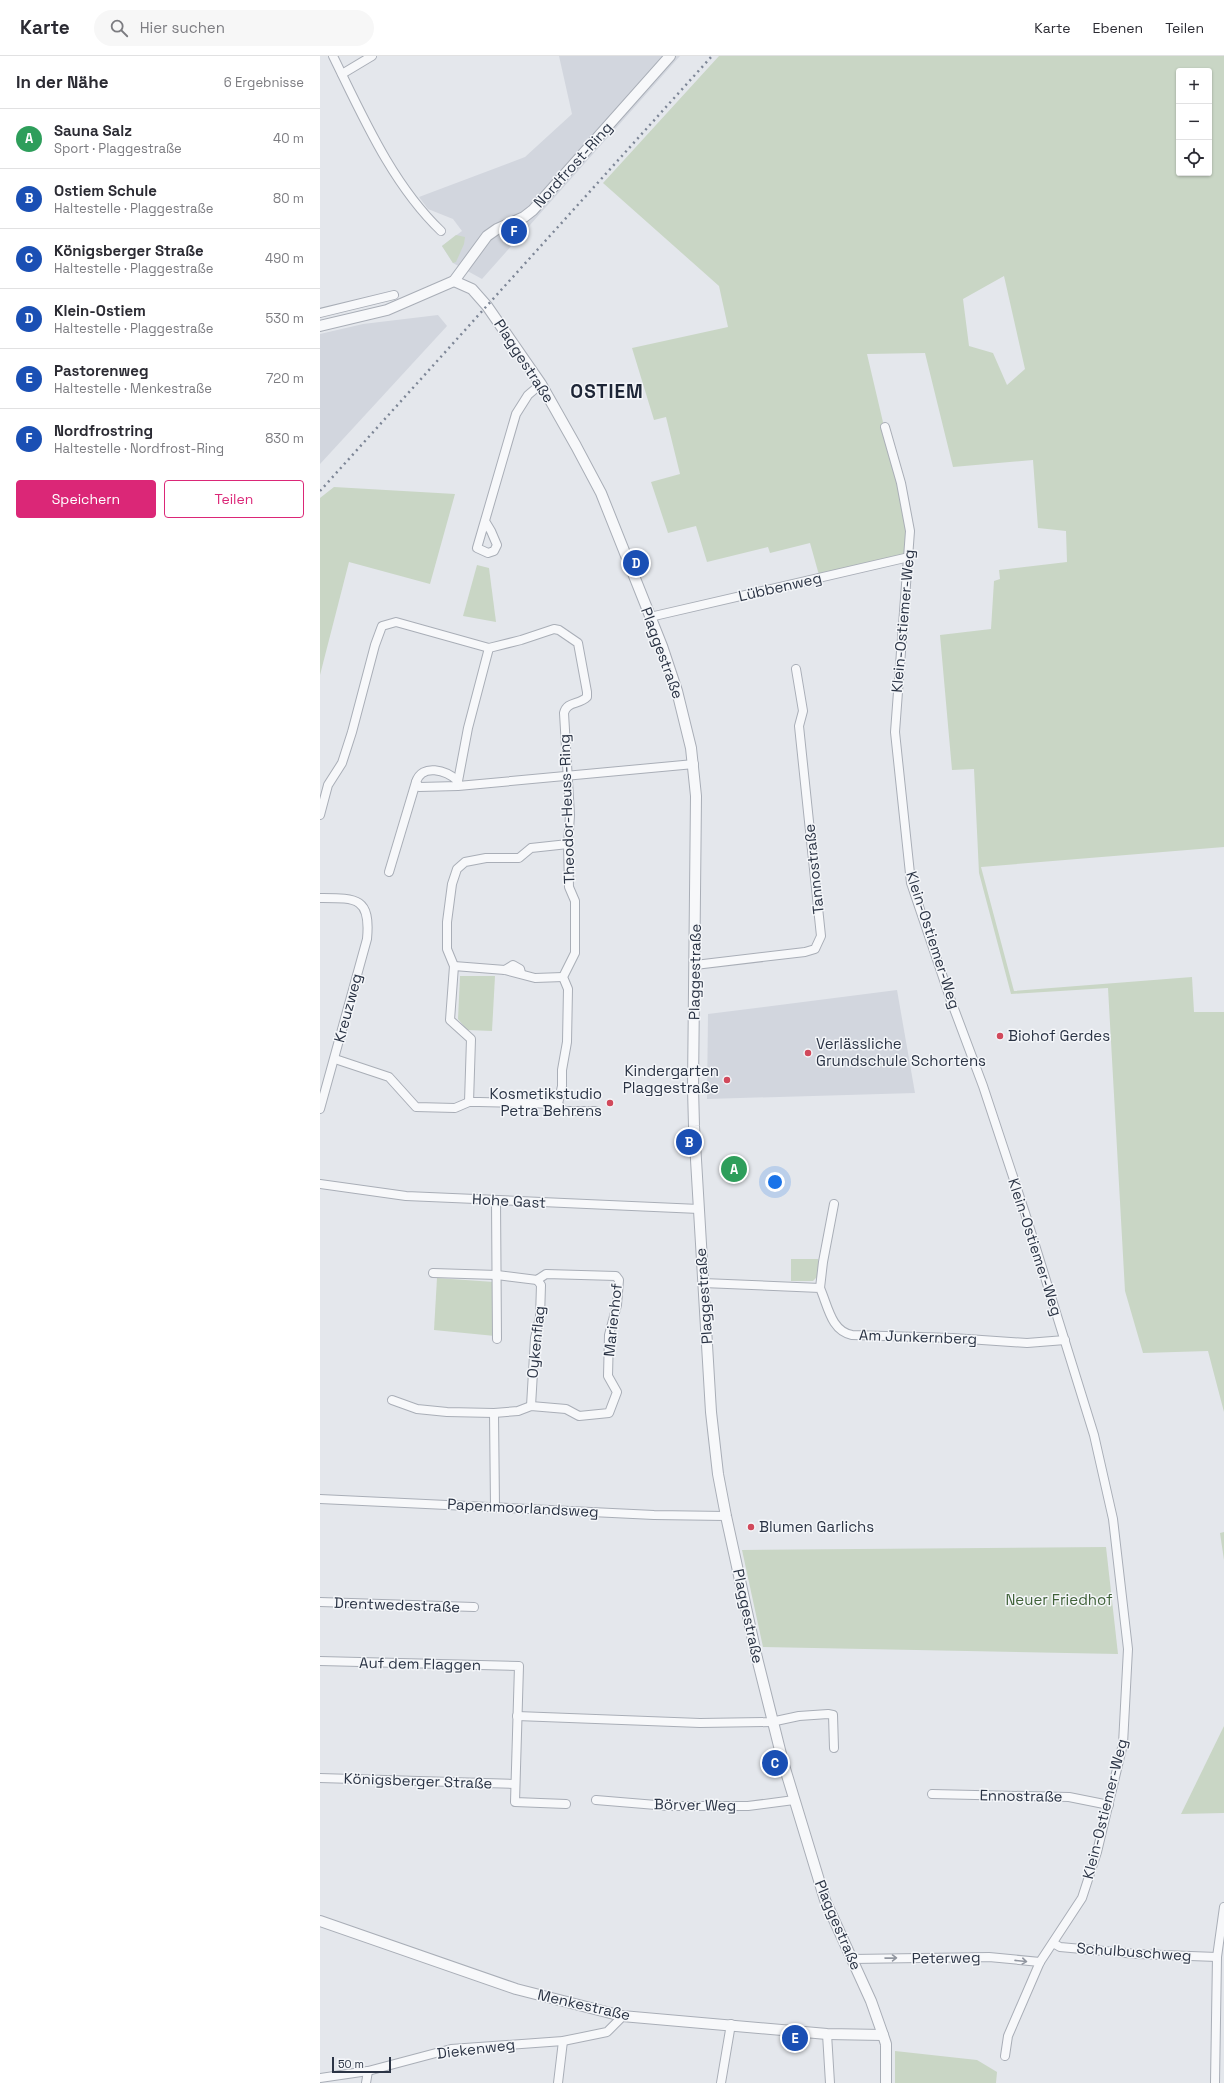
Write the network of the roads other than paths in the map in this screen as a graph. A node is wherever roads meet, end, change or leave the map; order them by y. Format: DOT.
graph roads {
  1 [pos="333,56"];
  2 [pos="372,56"];
  3 [pos="670,56"];
  4 [pos="342,74"];
  5 [pos="442,231"];
  6 [pos="454,281"];
  7 [pos="394,295"];
  8 [pos="320,313"];
  9 [pos="320,326"];
  10 [pos="541,384"];
  11 [pos="885,427"];
  12 [pos="485,521"];
  13 [pos="909,557"];
  14 [pos="650,617"];
  15 [pos="489,648"];
  16 [pos="796,669"];
  17 [pos="694,764"];
  18 [pos="568,776"];
  19 [pos="416,782"];
  20 [pos="458,784"];
  21 [pos="320,815"];
  22 [pos="568,844"];
  23 [pos="389,872"];
  24 [pos="320,898"];
  25 [pos="695,965"];
  26 [pos="454,966"];
  27 [pos="563,978"];
  28 [pos="335,1059"];
  29 [pos="469,1102"];
  30 [pos="558,1104"];
  31 [pos="320,1109"];
  32 [pos="596,1111"];
  33 [pos="320,1184"];
  34 [pos="496,1201"];
  35 [pos="834,1204"];
  36 [pos="699,1209"];
  37 [pos="433,1273"];
  38 [pos="497,1275"];
  39 [pos="536,1280"];
  40 [pos="703,1283"];
  41 [pos="820,1288"];
  42 [pos="496,1338"];
  43 [pos="1065,1340"];
  44 [pos="392,1400"];
  45 [pos="531,1406"];
  46 [pos="494,1413"];
  47 [pos="320,1499"];
  48 [pos="494,1506"];
  49 [pos="726,1516"];
  50 [pos="320,1602"];
  51 [pos="474,1607"];
  52 [pos="320,1661"];
  53 [pos="518,1716"];
  54 [pos="771,1722"];
  55 [pos="834,1748"];
  56 [pos="320,1778"];
  57 [pos="515,1784"];
  58 [pos="932,1794"];
  59 [pos="596,1800"];
  60 [pos="794,1800"];
  61 [pos="566,1804"];
  62 [pos="1109,1805"];
  63 [pos="1224,1907"];
  64 [pos="320,1921"];
  65 [pos="1053,1942"];
  66 [pos="1217,1957"];
  67 [pos="852,1959"];
  68 [pos="1040,1962"];
  69 [pos="622,2016"];
  70 [pos="731,2024"];
  71 [pos="827,2034"];
  72 [pos="883,2035"];
  73 [pos="563,2041"];
  74 [pos="1005,2056"];
  75 [pos="368,2071"];
  76 [pos="320,2078"];
  77 [pos="366,2083"];
  78 [pos="558,2083"];
  79 [pos="721,2083"];
  80 [pos="830,2083"];
  81 [pos="886,2083"];
  82 [pos="1215,2083"];
  1 -- 4 [label="street"];
  2 -- 4 [label="street"];
  3 -- 6 [label="street, Nordfrost-Ring"];
  4 -- 5 [label="street"];
  6 -- 9 [label="street"];
  6 -- 10 [label="street, Plaggestraße"];
  7 -- 8 [label="street"];
  10 -- 12 [label="street"];
  10 -- 14 [label="street, Plaggestraße"];
  11 -- 13 [label="street, Klein-Ostiemer-Weg"];
  13 -- 14 [label="street, Lübbenweg"];
  13 -- 43 [label="street, Klein-Ostiemer-Weg"];
  14 -- 17 [label="street, Plaggestraße"];
  15 -- 18 [label="street, Theodor-Heuss-Ring"];
  15 -- 20 [label="street"];
  15 -- 21 [label="street"];
  16 -- 25 [label="street, Tannostraße"];
  17 -- 18 [label="street"];
  17 -- 25 [label="street, Plaggestraße"];
  18 -- 20 [label="street"];
  18 -- 22 [label="street, Theodor-Heuss-Ring"];
  19 -- 20 [label="street"];
  19 -- 20 [label="street"];
  19 -- 23 [label="street"];
  22 -- 26 [label="street"];
  22 -- 27 [label="street, Theodor-Heuss-Ring"];
  24 -- 28 [label="street, Kreuzweg"];
  25 -- 36 [label="street, Plaggestraße"];
  26 -- 27 [label="street"];
  26 -- 29 [label="street"];
  27 -- 30 [label="street"];
  28 -- 29 [label="street"];
  28 -- 31 [label="street, Kreuzweg"];
  29 -- 30 [label="street"];
  30 -- 32 [label="street"];
  33 -- 34 [label="street, Hohe Gast"];
  34 -- 36 [label="street, Hohe Gast"];
  34 -- 38 [label="street"];
  35 -- 41 [label="street"];
  36 -- 40 [label="street, Plaggestraße"];
  37 -- 38 [label="street, Marienhof"];
  38 -- 39 [label="street, Marienhof"];
  38 -- 42 [label="street"];
  39 -- 45 [label="street, Oykenflag"];
  39 -- 45 [label="street, Marienhof"];
  40 -- 41 [label="street"];
  40 -- 49 [label="street, Plaggestraße"];
  41 -- 43 [label="street, Am Junkernberg"];
  43 -- 62 [label="street, Klein-Ostiemer-Weg"];
  44 -- 46 [label="street, Marienhof"];
  45 -- 46 [label="street, Marienhof"];
  46 -- 48 [label="street"];
  47 -- 48 [label="street, Papenmoorlandsweg"];
  48 -- 49 [label="street, Papenmoorlandsweg"];
  49 -- 54 [label="street, Plaggestraße"];
  50 -- 51 [label="street, Drentwedestraße"];
  52 -- 53 [label="street, Auf dem Flaggen"];
  53 -- 54 [label="street"];
  53 -- 57 [label="street"];
  54 -- 55 [label="street"];
  54 -- 60 [label="street, Plaggestraße"];
  56 -- 57 [label="street, Königsberger Straße"];
  57 -- 61 [label="street"];
  58 -- 62 [label="street, Ennostraße"];
  59 -- 60 [label="street, Börver Weg"];
  60 -- 67 [label="street, Plaggestraße"];
  62 -- 65 [label="street, Klein-Ostiemer-Weg"];
  63 -- 66 [label="street"];
  64 -- 69 [label="street, Menkestraße"];
  65 -- 66 [label="street, Schulbuschweg"];
  65 -- 68 [label="street, Klein-Ostiemer-Weg"];
  66 -- 82 [label="street"];
  67 -- 68 [label="street, Peterweg, one-way"];
  67 -- 72 [label="street, Plaggestraße"];
  68 -- 74 [label="street, Klein-Ostiemer-Weg"];
  69 -- 70 [label="street, Menkestraße"];
  69 -- 73 [label="street, Diekenweg"];
  70 -- 71 [label="street, Menkestraße"];
  70 -- 79 [label="street"];
  71 -- 72 [label="street, Menkestraße"];
  71 -- 80 [label="street"];
  72 -- 81 [label="street, Plaggestraße"];
  73 -- 75 [label="street, Diekenweg"];
  73 -- 78 [label="street"];
  75 -- 76 [label="street, Diekenweg"];
  75 -- 77 [label="street"];
}
